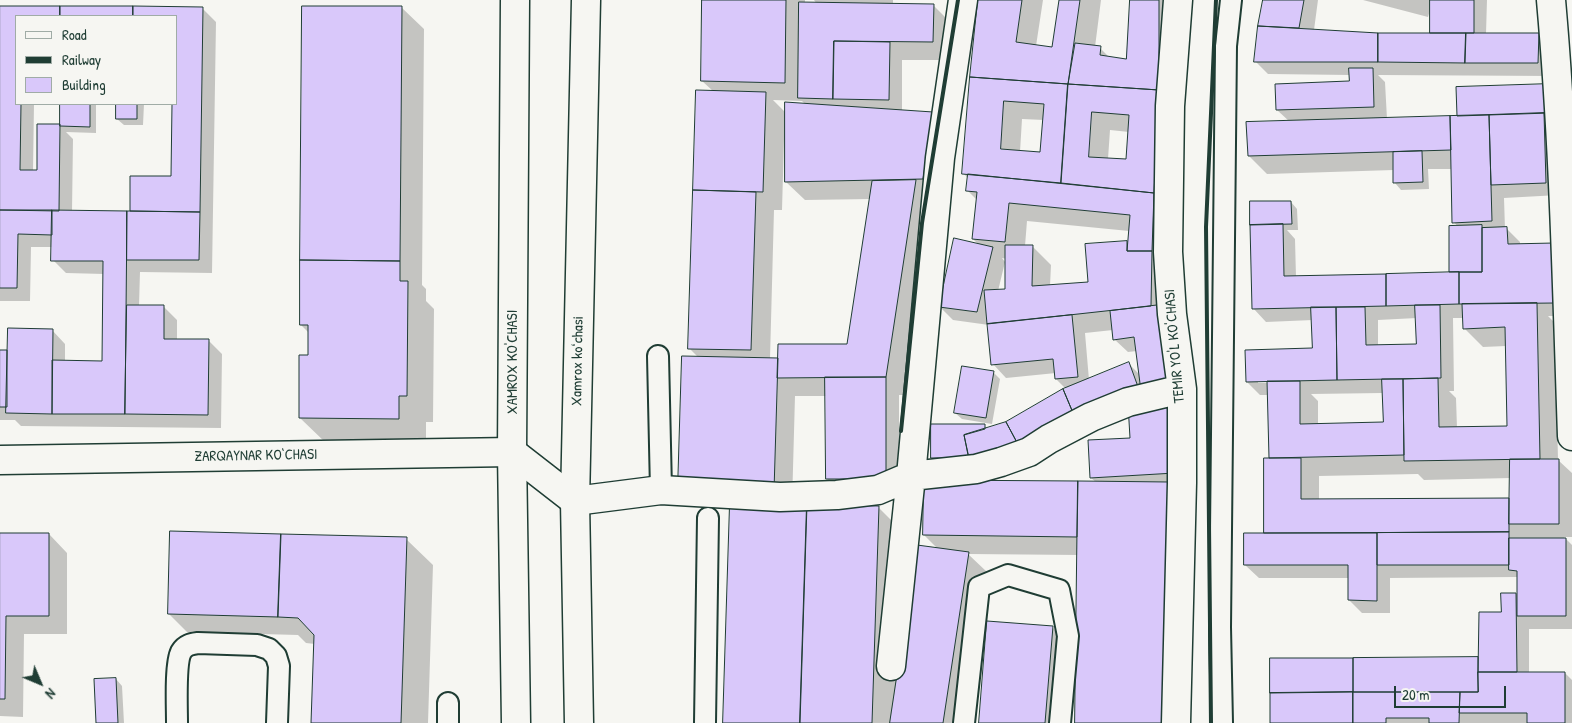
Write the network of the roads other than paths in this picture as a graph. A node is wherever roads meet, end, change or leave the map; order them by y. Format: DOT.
graph roads {
  1 [pos="515,0"];
  2 [pos="586,0"];
  3 [pos="963,0"];
  4 [pos="1178,0"];
  5 [pos="1231,0"];
  6 [pos="1550,0"];
  7 [pos="658,356"];
  8 [pos="1182,389"];
  9 [pos="1572,436"];
  10 [pos="512,452"];
  11 [pos="0,460"];
  12 [pos="911,476"];
  13 [pos="661,490"];
  14 [pos="574,501"];
  15 [pos="708,518"];
  16 [pos="891,666"];
  17 [pos="448,703"];
  18 [pos="177,723"];
  19 [pos="277,723"];
  20 [pos="448,723"];
  21 [pos="516,723"];
  22 [pos="579,723"];
  23 [pos="705,723"];
  24 [pos="964,723"];
  25 [pos="1060,723"];
  26 [pos="1176,723"];
  27 [pos="1222,723"];
  1 -- 10 [label="street, XAMROX KO'CHASI"];
  2 -- 14 [label="street, Xamrox koʻchasi"];
  3 -- 12 [label="street"];
  4 -- 8 [label="street, TEMIR YO'L KO'CHASI"];
  5 -- 27 [label="lane"];
  6 -- 9 [label="street"];
  7 -- 13 [label="lane"];
  8 -- 12 [label="street"];
  8 -- 26 [label="street, TEMIR YO'L KO'CHASI"];
  10 -- 11 [label="street, ZARQAYNAR KO‘CHASI"];
  10 -- 14 [label="street"];
  10 -- 21 [label="street, XAMROX KO'CHASI"];
  12 -- 13 [label="street"];
  12 -- 16 [label="street"];
  13 -- 14 [label="street"];
  14 -- 22 [label="street, Xamrox koʻchasi"];
  15 -- 23 [label="lane"];
  17 -- 20 [label="lane"];
  18 -- 19 [label="lane"];
  24 -- 25 [label="lane"];
}
